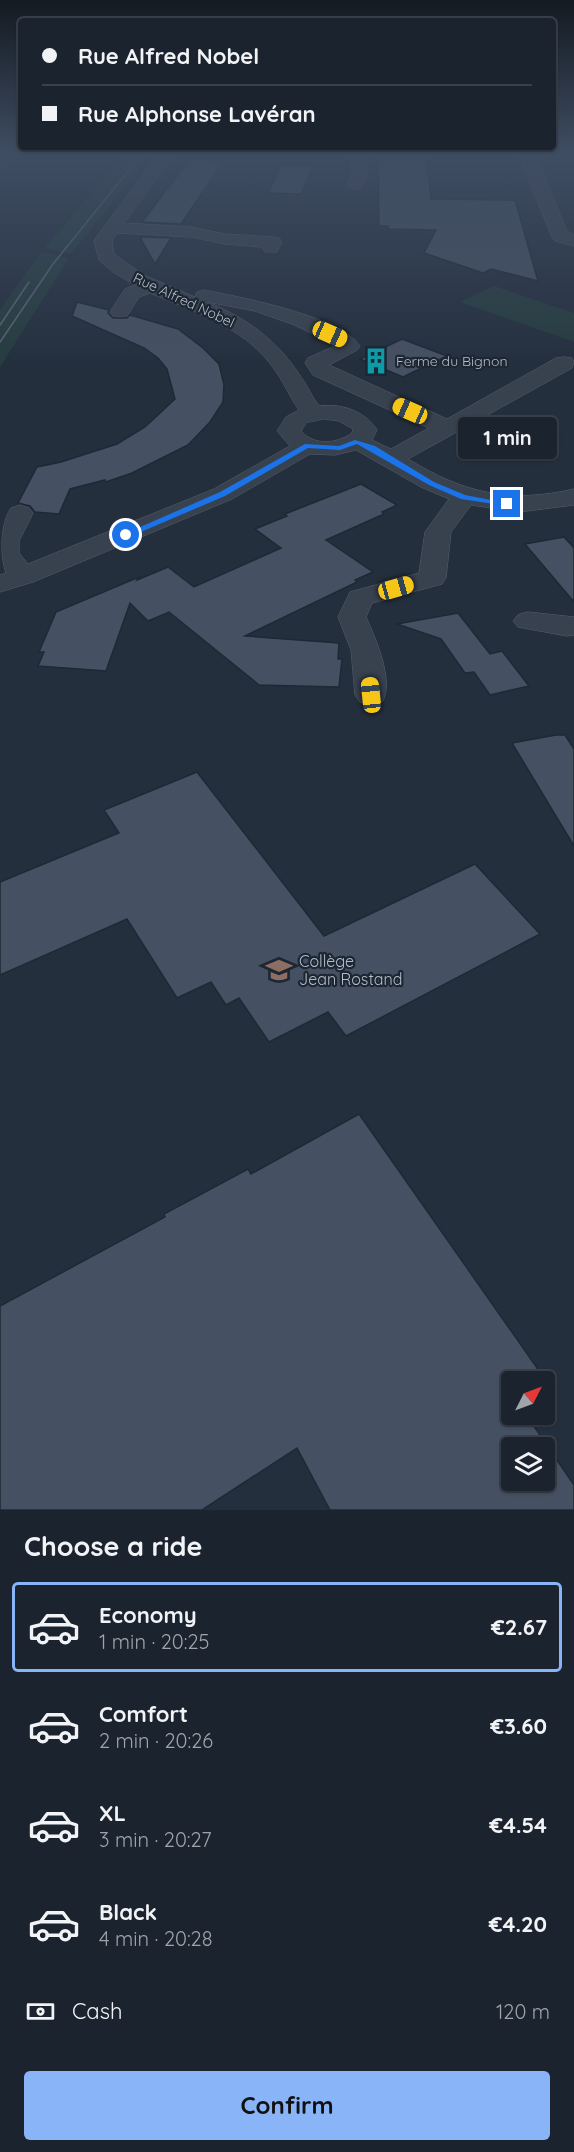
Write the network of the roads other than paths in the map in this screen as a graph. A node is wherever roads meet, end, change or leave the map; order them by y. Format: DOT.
graph roads {
  1 [pos="114,224"];
  2 [pos="555,224"];
  3 [pos="112,227"];
  4 [pos="573,241"];
  5 [pos="273,243"];
  6 [pos="153,285"];
  7 [pos="185,299"];
  8 [pos="120,312"];
  9 [pos="564,363"];
  10 [pos="313,413"];
  11 [pos="448,428"];
  12 [pos="357,442"];
  13 [pos="307,446"];
  14 [pos="391,459"];
  15 [pos="464,497"];
  16 [pos="570,504"];
  17 [pos="20,513"];
  18 [pos="12,580"];
  19 [pos="528,621"];
  20 [pos="574,626"];
  21 [pos="371,695"];
  1 -- 3 [label="street, Rue Alfred Nobel"];
  2 -- 4 [label="street"];
  3 -- 5 [label="street"];
  3 -- 6 [label="street, Rue Alfred Nobel"];
  6 -- 7 [label="street, Rue Alfred Nobel"];
  6 -- 8 [label="street"];
  7 -- 10 [label="street, Rue Alfred Nobel"];
  7 -- 11 [label="street"];
  9 -- 11 [label="street"];
  10 -- 12 [label="street"];
  10 -- 13 [label="street"];
  11 -- 14 [label="street"];
  12 -- 13 [label="street"];
  12 -- 14 [label="street"];
  13 -- 18 [label="street"];
  14 -- 15 [label="street"];
  15 -- 16 [label="street"];
  15 -- 21 [label="street"];
  17 -- 18 [label="street"];
  19 -- 20 [label="street"];
}
